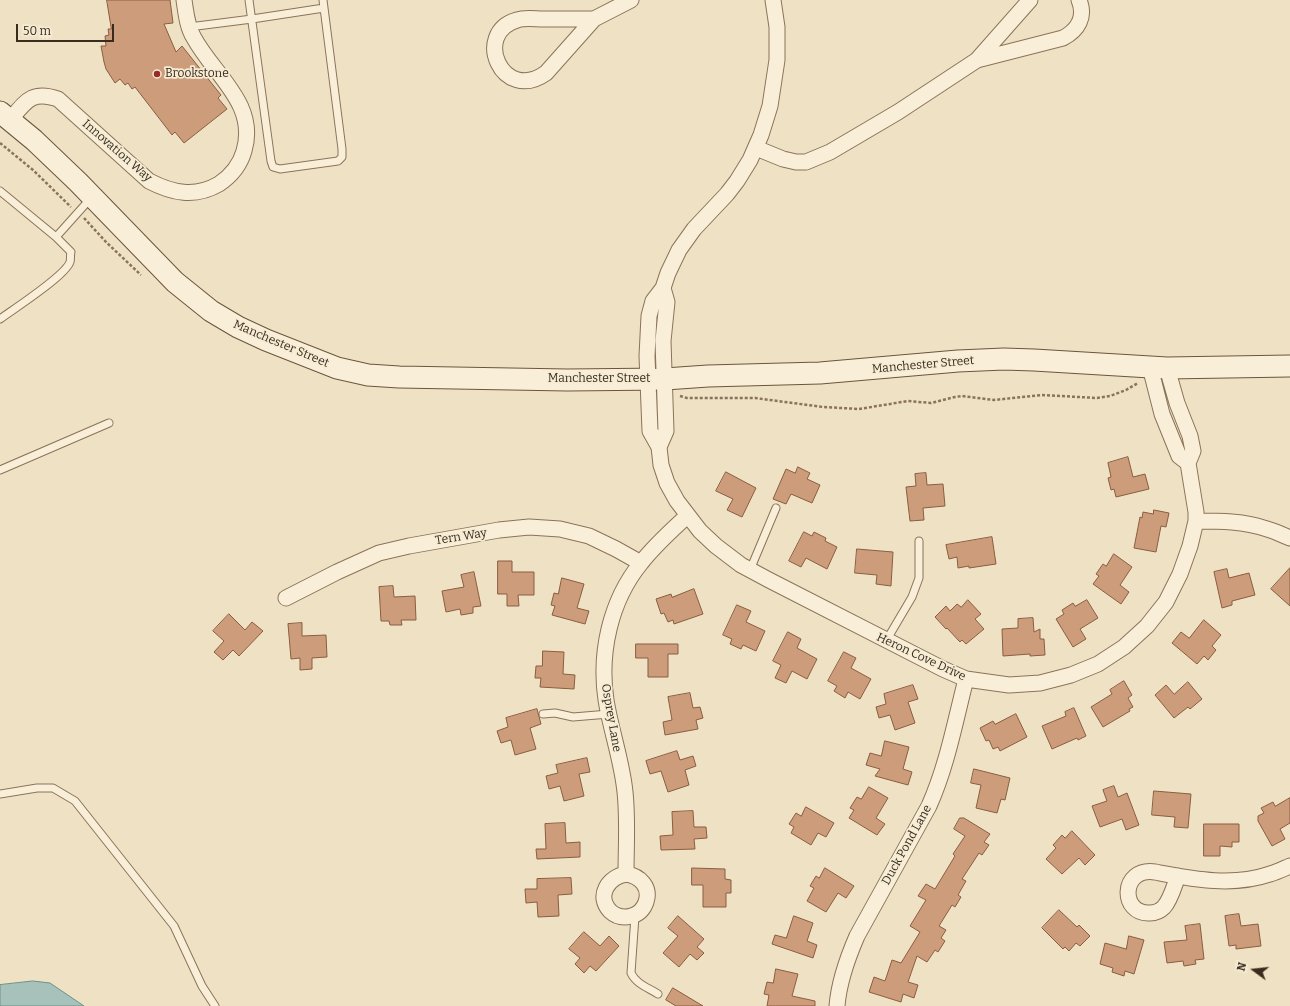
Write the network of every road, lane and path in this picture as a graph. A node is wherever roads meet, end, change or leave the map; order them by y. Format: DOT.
graph roads {
  1 [pos="184,0"];
  2 [pos="250,0"];
  3 [pos="631,0"];
  4 [pos="773,0"];
  5 [pos="1030,0"];
  6 [pos="1079,0"];
  7 [pos="323,4"];
  8 [pos="252,19"];
  9 [pos="594,19"];
  10 [pos="189,27"];
  11 [pos="977,60"];
  12 [pos="5,116"];
  13 [pos="0,143"];
  14 [pos="756,148"];
  15 [pos="0,191"];
  16 [pos="93,197"];
  17 [pos="71,207"];
  18 [pos="84,217"];
  19 [pos="56,237"];
  20 [pos="141,275"];
  21 [pos="0,319"];
  22 [pos="1290,366"];
  23 [pos="1154,372"];
  24 [pos="663,385"];
  25 [pos="110,423"];
  26 [pos="0,470"];
  27 [pos="776,508"];
  28 [pos="687,516"];
  29 [pos="1196,521"];
  30 [pos="1290,538"];
  31 [pos="918,541"];
  32 [pos="641,563"];
  33 [pos="750,570"];
  34 [pos="286,598"];
  35 [pos="886,641"];
  36 [pos="966,679"];
  37 [pos="543,714"];
  38 [pos="609,714"];
  39 [pos="0,794"];
  40 [pos="1290,866"];
  41 [pos="626,874"];
  42 [pos="1178,876"];
  43 [pos="635,916"];
  44 [pos="658,994"];
  45 [pos="215,1006"];
  46 [pos="837,1006"];
  1 -- 10 [label="street, Innovation Way"];
  2 -- 8 [label="lane"];
  3 -- 9 [label="street"];
  4 -- 14 [label="street"];
  5 -- 11 [label="street"];
  6 -- 11 [label="street"];
  7 -- 8 [label="lane"];
  7 -- 8 [label="lane"];
  8 -- 10 [label="lane"];
  9 -- 9 [label="street"];
  10 -- 12 [label="street, Innovation Way"];
  11 -- 14 [label="street"];
  12 -- 16 [label="street, Manchester Street"];
  13 -- 17 [label="path"];
  14 -- 24 [label="street, Heron Cove Drive"];
  15 -- 19 [label="lane"];
  16 -- 19 [label="lane"];
  16 -- 24 [label="street, Manchester Street"];
  18 -- 20 [label="path"];
  19 -- 21 [label="lane"];
  22 -- 23 [label="street, Manchester Street"];
  23 -- 24 [label="street, Manchester Street"];
  23 -- 24 [label="path"];
  23 -- 29 [label="street, Heron Cove Drive"];
  24 -- 28 [label="street, Heron Cove Drive"];
  25 -- 26 [label="lane"];
  27 -- 33 [label="lane"];
  28 -- 32 [label="street, Osprey Lane"];
  28 -- 33 [label="street, Heron Cove Drive"];
  29 -- 30 [label="street"];
  29 -- 36 [label="street, Heron Cove Drive"];
  31 -- 35 [label="lane"];
  32 -- 34 [label="street, Tern Way"];
  32 -- 38 [label="street, Osprey Lane"];
  33 -- 35 [label="street, Heron Cove Drive"];
  35 -- 36 [label="street, Heron Cove Drive"];
  36 -- 46 [label="street, Duck Pond Lane"];
  37 -- 38 [label="lane"];
  38 -- 41 [label="street, Osprey Lane"];
  39 -- 45 [label="lane"];
  40 -- 42 [label="street"];
  41 -- 43 [label="street"];
  41 -- 43 [label="street"];
  43 -- 44 [label="lane"];
}
